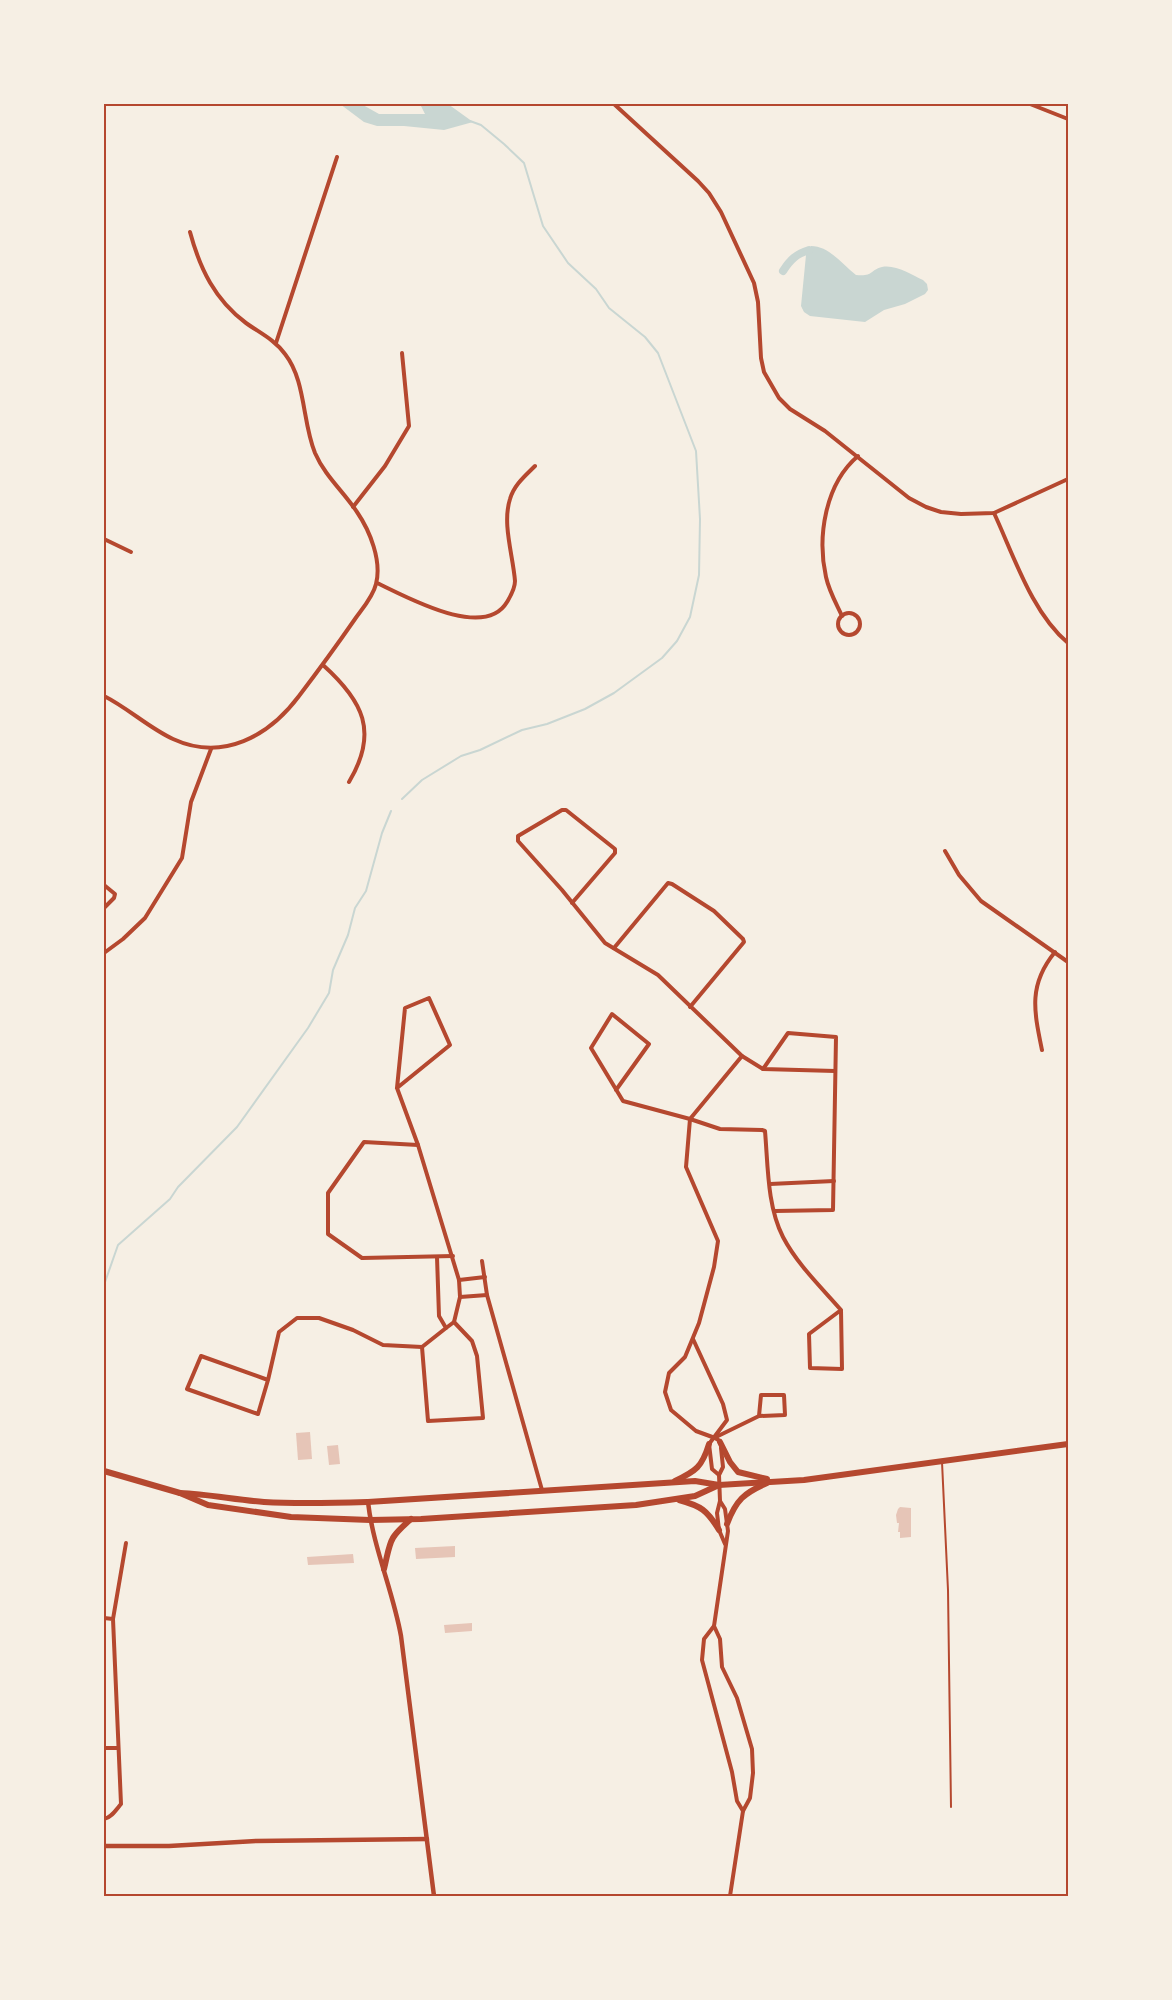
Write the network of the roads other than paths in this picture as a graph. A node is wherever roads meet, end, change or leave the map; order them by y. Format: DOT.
graph roads {
  1 [pos="614,104"];
  2 [pos="1030,104"];
  3 [pos="1068,119"];
  4 [pos="338,157"];
  5 [pos="190,232"];
  6 [pos="276,343"];
  7 [pos="402,353"];
  8 [pos="858,456"];
  9 [pos="535,466"];
  10 [pos="1068,479"];
  11 [pos="353,507"];
  12 [pos="994,513"];
  13 [pos="104,539"];
  14 [pos="131,552"];
  15 [pos="377,583"];
  16 [pos="842,616"];
  17 [pos="1068,643"];
  18 [pos="323,665"];
  19 [pos="104,696"];
  20 [pos="211,749"];
  21 [pos="349,782"];
  22 [pos="945,851"];
  23 [pos="104,885"];
  24 [pos="572,903"];
  25 [pos="104,908"];
  26 [pos="614,948"];
  27 [pos="1055,952"];
  28 [pos="104,953"];
  29 [pos="1068,962"];
  30 [pos="690,1007"];
  31 [pos="1042,1050"];
  32 [pos="742,1056"];
  33 [pos="763,1069"];
  34 [pos="835,1071"];
  35 [pos="397,1088"];
  36 [pos="616,1090"];
  37 [pos="690,1119"];
  38 [pos="418,1145"];
  39 [pos="834,1182"];
  40 [pos="770,1184"];
  41 [pos="775,1211"];
  42 [pos="453,1256"];
  43 [pos="437,1257"];
  44 [pos="482,1261"];
  45 [pos="484,1277"];
  46 [pos="459,1280"];
  47 [pos="487,1295"];
  48 [pos="460,1297"];
  49 [pos="841,1310"];
  50 [pos="454,1322"];
  51 [pos="446,1328"];
  52 [pos="693,1338"];
  53 [pos="422,1347"];
  54 [pos="268,1380"];
  55 [pos="759,1416"];
  56 [pos="718,1440"];
  57 [pos="709,1444"];
  58 [pos="1068,1444"];
  59 [pos="942,1461"];
  60 [pos="104,1470"];
  61 [pos="719,1475"];
  62 [pos="773,1481"];
  63 [pos="671,1483"];
  64 [pos="719,1485"];
  65 [pos="542,1491"];
  66 [pos="180,1493"];
  67 [pos="675,1499"];
  68 [pos="720,1501"];
  69 [pos="368,1502"];
  70 [pos="411,1519"];
  71 [pos="370,1520"];
  72 [pos="727,1524"];
  73 [pos="719,1530"];
  74 [pos="126,1543"];
  75 [pos="725,1544"];
  76 [pos="384,1569"];
  77 [pos="104,1618"];
  78 [pos="113,1618"];
  79 [pos="714,1626"];
  80 [pos="104,1748"];
  81 [pos="118,1748"];
  82 [pos="951,1807"];
  83 [pos="743,1811"];
  84 [pos="104,1819"];
  85 [pos="427,1839"];
  86 [pos="104,1846"];
  87 [pos="434,1896"];
  88 [pos="730,1896"];
  1 -- 8 [label="street"];
  2 -- 3 [label="street"];
  4 -- 6 [label="street"];
  5 -- 6 [label="street"];
  6 -- 11 [label="street"];
  7 -- 11 [label="street"];
  8 -- 12 [label="street"];
  8 -- 16 [label="street"];
  9 -- 15 [label="street"];
  10 -- 12 [label="street"];
  11 -- 15 [label="street"];
  12 -- 17 [label="street"];
  13 -- 14 [label="street"];
  15 -- 18 [label="street"];
  16 -- 16 [label="street"];
  18 -- 20 [label="street"];
  18 -- 21 [label="street"];
  19 -- 20 [label="street"];
  20 -- 28 [label="street"];
  22 -- 27 [label="street"];
  23 -- 25 [label="street"];
  24 -- 24 [label="street"];
  24 -- 26 [label="street"];
  26 -- 30 [label="street"];
  26 -- 30 [label="street"];
  27 -- 29 [label="street"];
  27 -- 31 [label="street"];
  30 -- 32 [label="street"];
  32 -- 33 [label="street"];
  32 -- 37 [label="street"];
  33 -- 34 [label="street"];
  33 -- 34 [label="street"];
  34 -- 39 [label="street"];
  35 -- 35 [label="street"];
  35 -- 38 [label="street"];
  36 -- 36 [label="street"];
  36 -- 37 [label="street"];
  37 -- 40 [label="street"];
  37 -- 52 [label="street"];
  38 -- 42 [label="street"];
  38 -- 43 [label="street"];
  39 -- 40 [label="street"];
  39 -- 41 [label="street"];
  40 -- 41 [label="street"];
  41 -- 49 [label="street"];
  42 -- 43 [label="street"];
  42 -- 46 [label="street"];
  43 -- 51 [label="street"];
  44 -- 45 [label="street"];
  45 -- 46 [label="street"];
  45 -- 47 [label="street"];
  46 -- 48 [label="street"];
  47 -- 48 [label="street"];
  47 -- 65 [label="street"];
  48 -- 50 [label="street"];
  49 -- 49 [label="street"];
  50 -- 51 [label="street"];
  50 -- 53 [label="street"];
  51 -- 53 [label="street"];
  52 -- 56 [label="street"];
  52 -- 56 [label="street"];
  53 -- 54 [label="street"];
  54 -- 54 [label="street"];
  55 -- 55 [label="street"];
  55 -- 56 [label="street"];
  56 -- 57 [label="street"];
  56 -- 61 [label="street"];
  56 -- 62 [label="main road"];
  57 -- 61 [label="street"];
  57 -- 63 [label="main road"];
  58 -- 59 [label="main road"];
  59 -- 62 [label="main road"];
  59 -- 82 [label="lane"];
  60 -- 66 [label="main road"];
  61 -- 64 [label="street"];
  62 -- 64 [label="main road"];
  62 -- 72 [label="main road"];
  63 -- 64 [label="main road"];
  63 -- 65 [label="main road"];
  64 -- 67 [label="main road"];
  64 -- 68 [label="street"];
  65 -- 69 [label="main road"];
  66 -- 69 [label="main road"];
  66 -- 71 [label="main road"];
  67 -- 70 [label="main road"];
  67 -- 73 [label="main road"];
  68 -- 72 [label="street"];
  68 -- 73 [label="street"];
  69 -- 71 [label="street"];
  70 -- 71 [label="main road"];
  70 -- 76 [label="main road"];
  71 -- 76 [label="street"];
  72 -- 75 [label="street"];
  73 -- 75 [label="street"];
  74 -- 78 [label="street"];
  75 -- 79 [label="street"];
  76 -- 85 [label="street"];
  77 -- 78 [label="street"];
  78 -- 81 [label="street"];
  79 -- 83 [label="street"];
  79 -- 83 [label="street"];
  80 -- 81 [label="street"];
  81 -- 84 [label="street"];
  83 -- 88 [label="street"];
  85 -- 86 [label="street"];
  85 -- 87 [label="street"];
}
